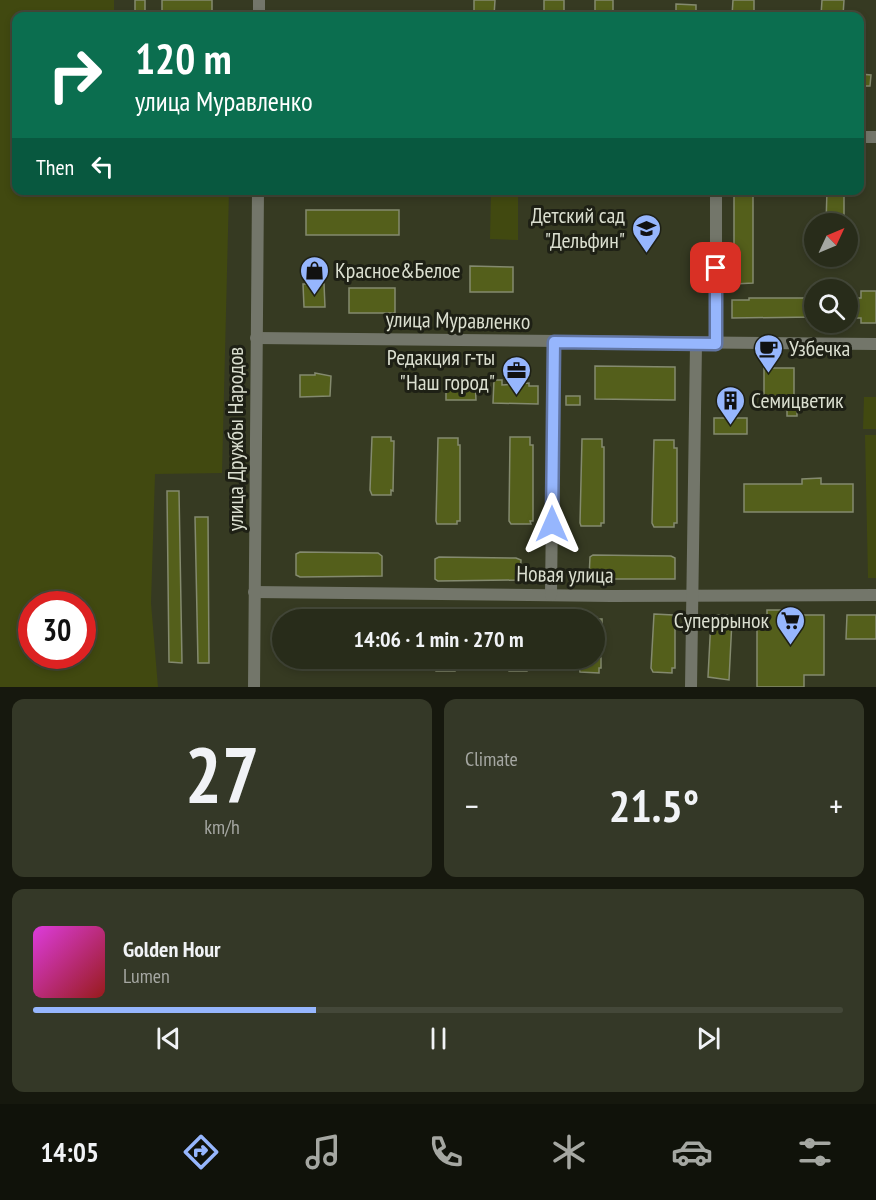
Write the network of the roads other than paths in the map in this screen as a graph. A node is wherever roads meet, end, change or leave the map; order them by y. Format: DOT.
graph roads {
  1 [pos="258,195"];
  2 [pos="716,195"];
  3 [pos="256,338"];
  4 [pos="554,342"];
  5 [pos="696,344"];
  6 [pos="716,344"];
  7 [pos="876,344"];
  8 [pos="255,592"];
  9 [pos="551,595"];
  10 [pos="876,595"];
  11 [pos="692,596"];
  12 [pos="254,687"];
  13 [pos="691,687"];
  1 -- 3 [label="street, улица Дружбы Народов"];
  2 -- 6 [label="street"];
  3 -- 4 [label="street, улица Муравленко"];
  3 -- 8 [label="street, улица Дружбы Народов"];
  4 -- 5 [label="street, улица Муравленко"];
  4 -- 9 [label="street"];
  5 -- 6 [label="street, улица Муравленко"];
  5 -- 11 [label="street"];
  6 -- 7 [label="street, улица Муравленко"];
  8 -- 9 [label="street, Новая улица"];
  8 -- 12 [label="street, улица Дружбы Народов"];
  9 -- 11 [label="street, Новая улица"];
  10 -- 11 [label="street, Новая улица"];
  11 -- 13 [label="street"];
}
